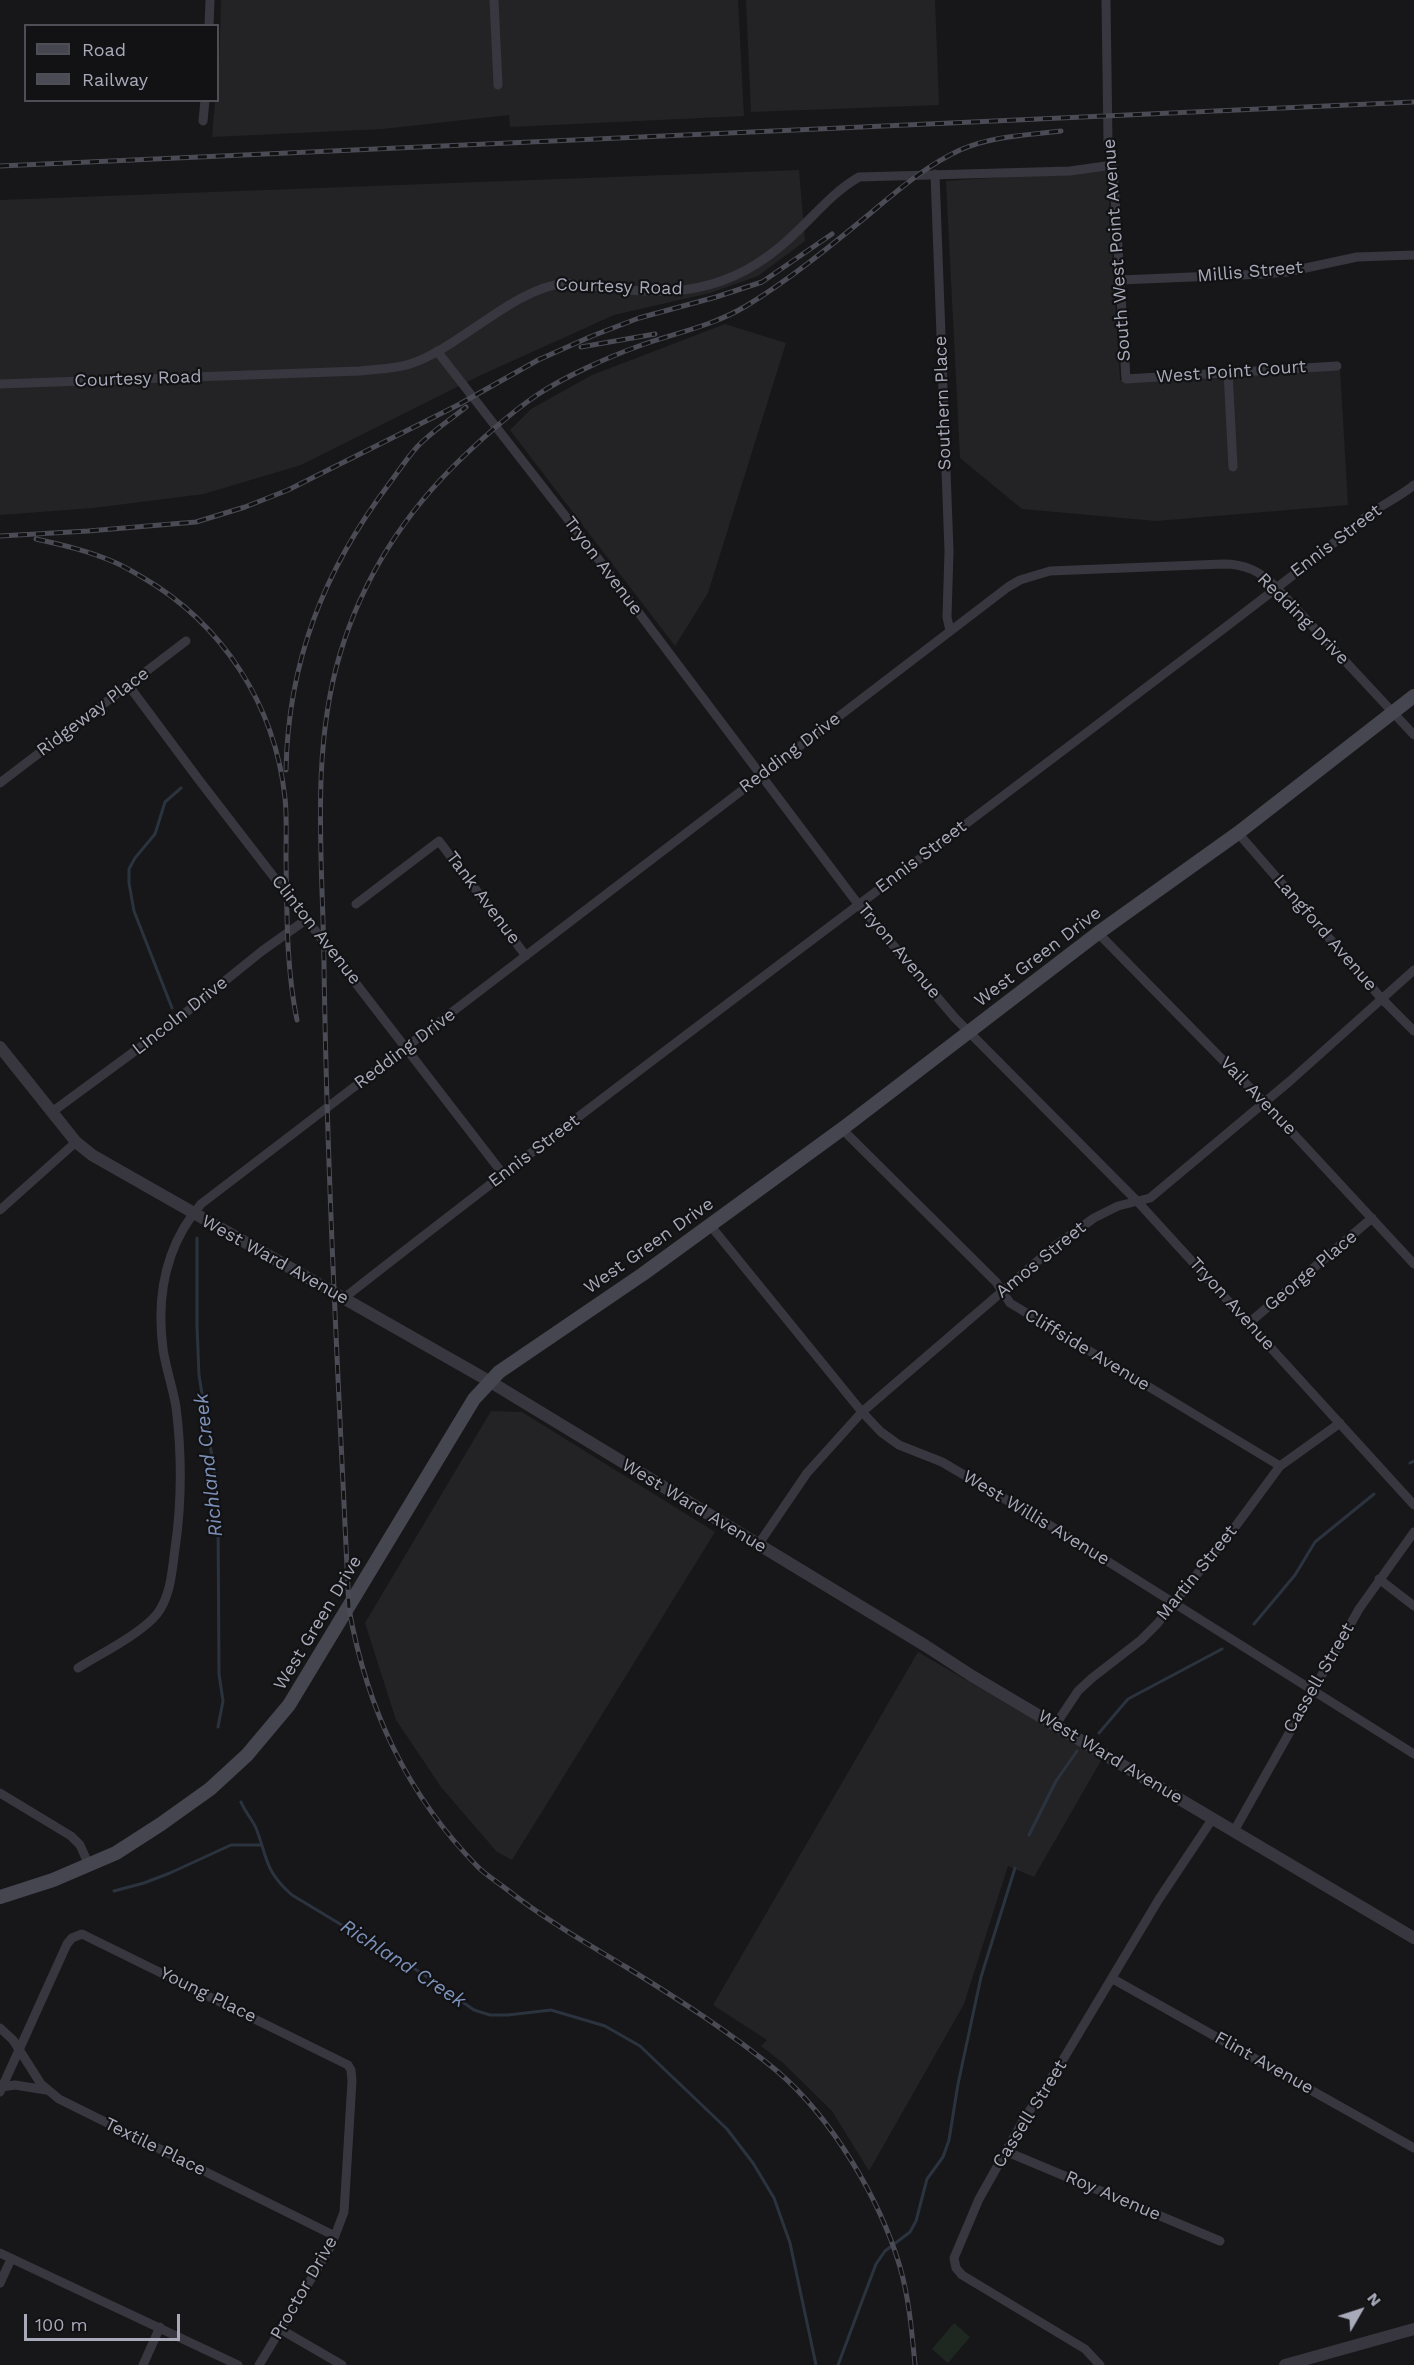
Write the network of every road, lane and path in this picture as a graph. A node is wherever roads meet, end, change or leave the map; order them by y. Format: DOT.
graph roads {
  1 [pos="210,0"];
  2 [pos="494,0"];
  3 [pos="1106,0"];
  4 [pos="209,24"];
  5 [pos="498,85"];
  6 [pos="205,102"];
  7 [pos="203,121"];
  8 [pos="1113,165"];
  9 [pos="935,174"];
  10 [pos="1414,255"];
  11 [pos="1120,280"];
  12 [pos="437,351"];
  13 [pos="1337,366"];
  14 [pos="1228,372"];
  15 [pos="1126,379"];
  16 [pos="0,384"];
  17 [pos="1233,467"];
  18 [pos="1414,486"];
  19 [pos="1276,587"];
  20 [pos="950,631"];
  21 [pos="186,641"];
  22 [pos="129,686"];
  23 [pos="1414,696"];
  24 [pos="1393,711"];
  25 [pos="1414,735"];
  26 [pos="762,775"];
  27 [pos="0,783"];
  28 [pos="1238,833"];
  29 [pos="356,904"];
  30 [pos="858,904"];
  31 [pos="307,919"];
  32 [pos="1098,933"];
  33 [pos="526,956"];
  34 [pos="1414,970"];
  35 [pos="1382,998"];
  36 [pos="1414,1031"];
  37 [pos="969,1032"];
  38 [pos="0,1047"];
  39 [pos="406,1048"];
  40 [pos="1264,1102"];
  41 [pos="52,1112"];
  42 [pos="842,1128"];
  43 [pos="76,1142"];
  44 [pos="503,1174"];
  45 [pos="1137,1201"];
  46 [pos="0,1210"];
  47 [pos="193,1213"];
  48 [pos="1372,1218"];
  49 [pos="710,1225"];
  50 [pos="1414,1264"];
  51 [pos="1002,1291"];
  52 [pos="344,1298"];
  53 [pos="1249,1323"];
  54 [pos="489,1381"];
  55 [pos="862,1412"];
  56 [pos="1340,1423"];
  57 [pos="1280,1466"];
  58 [pos="1414,1505"];
  59 [pos="1414,1532"];
  60 [pos="758,1545"];
  61 [pos="1379,1579"];
  62 [pos="1173,1602"];
  63 [pos="1414,1606"];
  64 [pos="78,1668"];
  65 [pos="1312,1690"];
  66 [pos="1056,1724"];
  67 [pos="1414,1754"];
  68 [pos="0,1794"];
  69 [pos="1213,1818"];
  70 [pos="1234,1831"];
  71 [pos="89,1865"];
  72 [pos="0,1897"];
  73 [pos="1414,1938"];
  74 [pos="1113,1979"];
  75 [pos="0,2028"];
  76 [pos="19,2049"];
  77 [pos="349,2066"];
  78 [pos="1,2089"];
  79 [pos="46,2090"];
  80 [pos="1414,2148"];
  81 [pos="1005,2151"];
  82 [pos="335,2236"];
  83 [pos="1220,2241"];
  84 [pos="0,2253"];
  85 [pos="11,2259"];
  86 [pos="0,2283"];
  87 [pos="160,2327"];
  88 [pos="280,2329"];
  89 [pos="1414,2329"];
  90 [pos="143,2365"];
  91 [pos="238,2365"];
  92 [pos="259,2365"];
  93 [pos="342,2365"];
  94 [pos="1100,2365"];
  95 [pos="1286,2365"];
  1 -- 4 [label="street"];
  2 -- 5 [label="street"];
  3 -- 8 [label="street, South West Point Avenue"];
  6 -- 7 [label="street"];
  8 -- 9 [label="street, Courtesy Road"];
  8 -- 11 [label="street, South West Point Avenue"];
  9 -- 12 [label="street, Courtesy Road"];
  9 -- 20 [label="street, Southern Place"];
  10 -- 11 [label="street, Millis Street"];
  11 -- 15 [label="street, South West Point Avenue"];
  12 -- 16 [label="street, Courtesy Road"];
  12 -- 26 [label="street, Tryon Avenue"];
  13 -- 14 [label="street, West Point Court"];
  14 -- 15 [label="street, West Point Court"];
  14 -- 17 [label="street"];
  18 -- 19 [label="street, Ennis Street"];
  19 -- 20 [label="street, Redding Drive"];
  19 -- 24 [label="street, Redding Drive"];
  19 -- 30 [label="street, Ennis Street"];
  20 -- 26 [label="street, Redding Drive"];
  21 -- 22 [label="street, Ridgeway Place"];
  22 -- 27 [label="street, Ridgeway Place"];
  22 -- 31 [label="street, Clinton Avenue"];
  23 -- 24 [label="main road, West Green Drive"];
  24 -- 25 [label="street, Redding Drive"];
  24 -- 28 [label="main road, West Green Drive"];
  26 -- 30 [label="street, Tryon Avenue"];
  26 -- 33 [label="street, Redding Drive"];
  28 -- 32 [label="main road, West Green Drive"];
  28 -- 35 [label="street, Langford Avenue"];
  29 -- 33 [label="street, Tank Avenue"];
  30 -- 37 [label="street, Tryon Avenue"];
  30 -- 44 [label="street, Ennis Street"];
  31 -- 39 [label="street, Clinton Avenue"];
  31 -- 41 [label="street, Lincoln Drive"];
  32 -- 37 [label="main road, West Green Drive"];
  32 -- 40 [label="street, Vail Avenue"];
  33 -- 39 [label="street, Redding Drive"];
  34 -- 35 [label="street, Amos Street"];
  35 -- 36 [label="street, Langford Avenue"];
  35 -- 40 [label="street, Amos Street"];
  37 -- 42 [label="main road, West Green Drive"];
  37 -- 45 [label="street, Tryon Avenue"];
  38 -- 41 [label="street, West Ward Avenue"];
  39 -- 44 [label="street, Clinton Avenue"];
  39 -- 47 [label="street, Redding Drive"];
  40 -- 45 [label="street, Amos Street"];
  40 -- 48 [label="street, Vail Avenue"];
  41 -- 43 [label="street, West Ward Avenue"];
  42 -- 49 [label="main road, West Green Drive"];
  42 -- 51 [label="street, Cliffside Avenue"];
  43 -- 46 [label="street"];
  43 -- 47 [label="street, West Ward Avenue"];
  44 -- 52 [label="street, Ennis Street"];
  45 -- 51 [label="street, Amos Street"];
  45 -- 53 [label="street, Tryon Avenue"];
  47 -- 52 [label="street, West Ward Avenue"];
  47 -- 64 [label="street, Redding Drive"];
  48 -- 50 [label="street, Vail Avenue"];
  48 -- 53 [label="street, George Place"];
  49 -- 54 [label="main road, West Green Drive"];
  49 -- 55 [label="street, West Willis Avenue"];
  51 -- 55 [label="street, Amos Street"];
  51 -- 57 [label="street, Cliffside Avenue"];
  52 -- 54 [label="street, West Ward Avenue"];
  53 -- 56 [label="street, Tryon Avenue"];
  54 -- 60 [label="street, West Ward Avenue"];
  54 -- 71 [label="main road, West Green Drive"];
  55 -- 60 [label="street, Amos Street"];
  55 -- 62 [label="street, West Willis Avenue"];
  56 -- 57 [label="street, Martin Street"];
  56 -- 58 [label="street, Tryon Avenue"];
  57 -- 62 [label="street, Martin Street"];
  59 -- 61 [label="street, Cassell Street"];
  60 -- 66 [label="street, West Ward Avenue"];
  61 -- 63 [label="street"];
  61 -- 65 [label="street, Cassell Street"];
  62 -- 65 [label="street, West Willis Avenue"];
  62 -- 66 [label="street, Martin Street"];
  65 -- 67 [label="street, West Willis Avenue"];
  65 -- 70 [label="street, Cassell Street"];
  66 -- 69 [label="street, West Ward Avenue"];
  68 -- 71 [label="street"];
  69 -- 70 [label="street, West Ward Avenue"];
  69 -- 74 [label="street, Cassell Street"];
  70 -- 73 [label="street, West Ward Avenue"];
  71 -- 72 [label="main road, West Green Drive"];
  74 -- 80 [label="street, Flint Avenue"];
  74 -- 81 [label="street, Cassell Street"];
  75 -- 76 [label="street, Textile Place"];
  76 -- 77 [label="street, Young Place"];
  76 -- 78 [label="street"];
  76 -- 79 [label="street, Textile Place"];
  77 -- 82 [label="street, Proctor Drive"];
  78 -- 79 [label="street"];
  79 -- 82 [label="street, Textile Place"];
  81 -- 83 [label="street, Roy Avenue"];
  81 -- 94 [label="street, Cassell Street"];
  82 -- 88 [label="street, Proctor Drive"];
  84 -- 85 [label="street"];
  85 -- 86 [label="street"];
  85 -- 87 [label="street"];
  87 -- 90 [label="street"];
  87 -- 91 [label="street"];
  88 -- 92 [label="street, Proctor Drive"];
  88 -- 93 [label="street"];
  89 -- 95 [label="street"];
}
